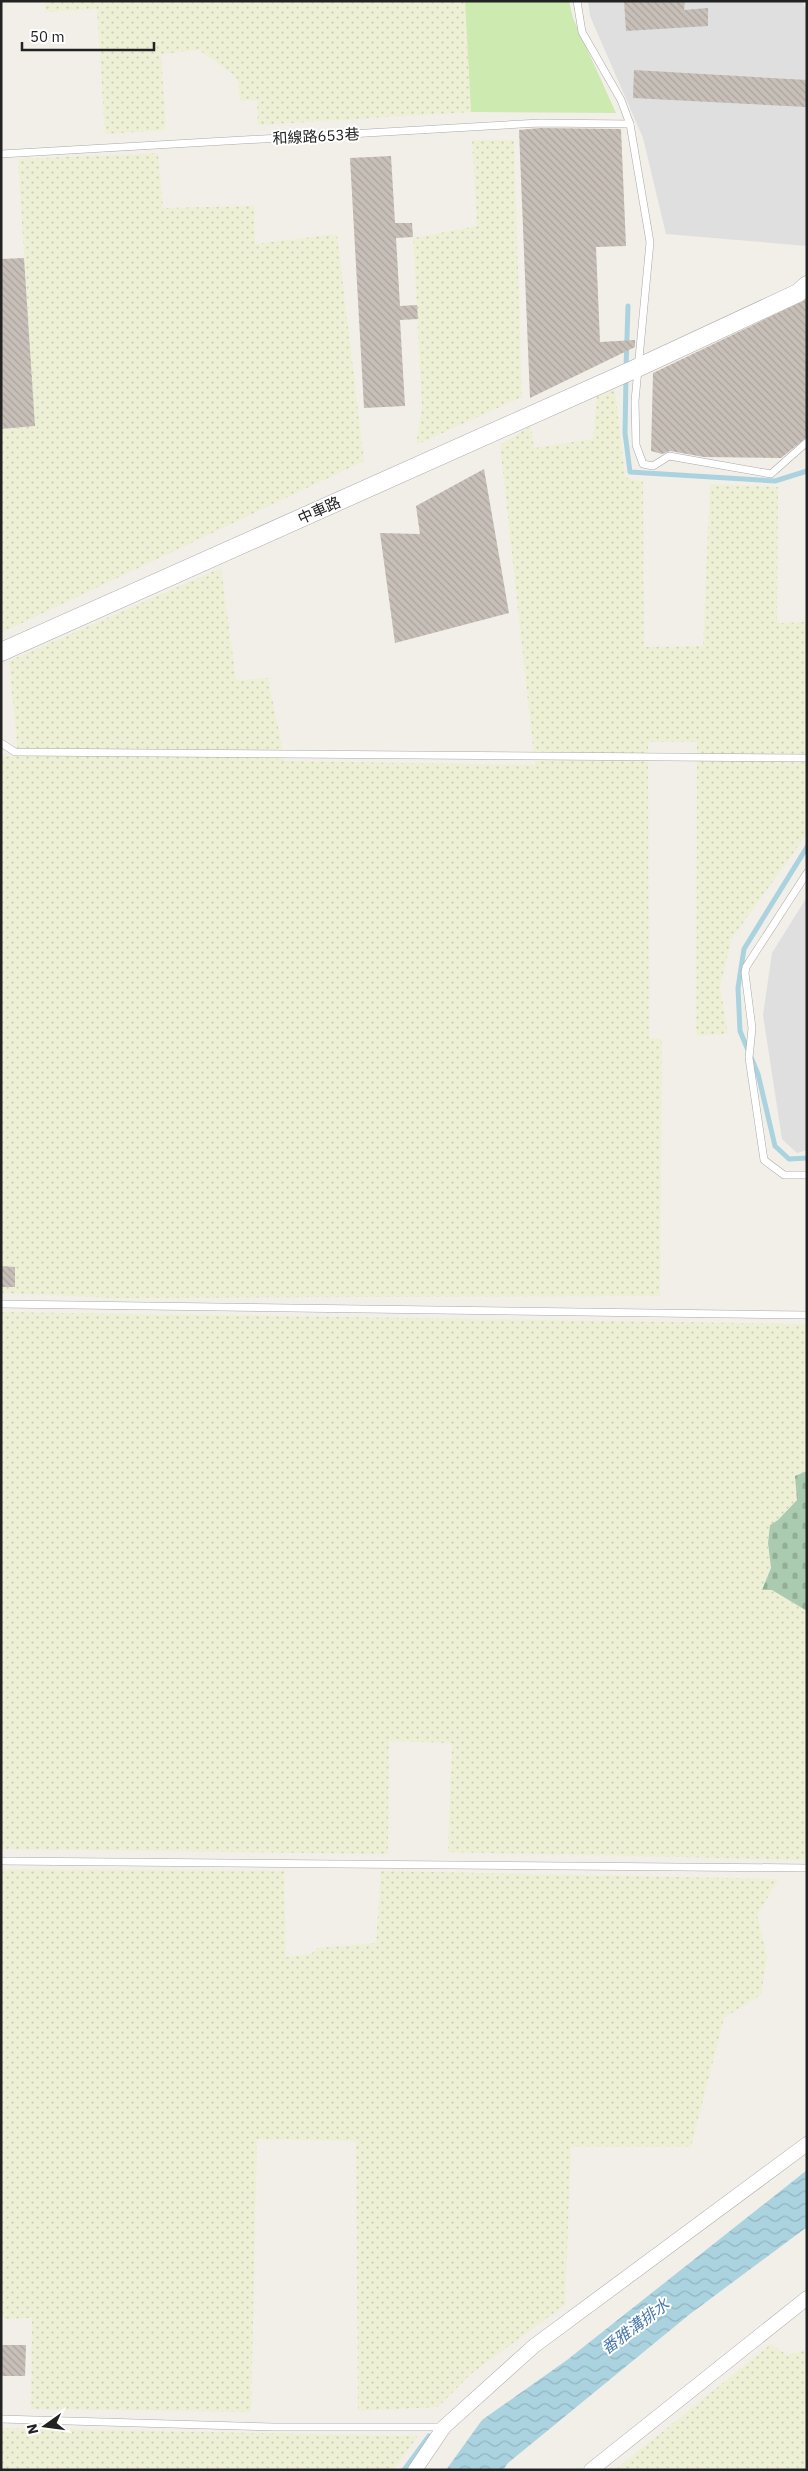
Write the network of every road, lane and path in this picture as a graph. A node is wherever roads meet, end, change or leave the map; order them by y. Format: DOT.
graph roads {
  1 [pos="577,1"];
  2 [pos="630,124"];
  3 [pos="1,154"];
  4 [pos="807,286"];
  5 [pos="637,368"];
  6 [pos="807,442"];
  7 [pos="1,652"];
  8 [pos="1,743"];
  9 [pos="807,758"];
  10 [pos="807,873"];
  11 [pos="807,1175"];
  12 [pos="1,1304"];
  13 [pos="807,1315"];
  14 [pos="1,1861"];
  15 [pos="807,1868"];
  16 [pos="807,2144"];
  17 [pos="807,2298"];
  18 [pos="1,2419"];
  19 [pos="444,2427"];
  20 [pos="415,2470"];
  21 [pos="591,2470"];
  1 -- 2 [label="lane"];
  2 -- 3 [label="lane, 和線路653巷"];
  2 -- 5 [label="lane"];
  4 -- 5 [label="street, 中車路"];
  5 -- 6 [label="lane"];
  5 -- 7 [label="street, 中車路"];
  8 -- 9 [label="lane"];
  10 -- 11 [label="lane"];
  12 -- 13 [label="lane"];
  14 -- 15 [label="lane"];
  16 -- 19 [label="street"];
  17 -- 21 [label="street"];
  18 -- 19 [label="lane"];
  19 -- 20 [label="street"];
}
